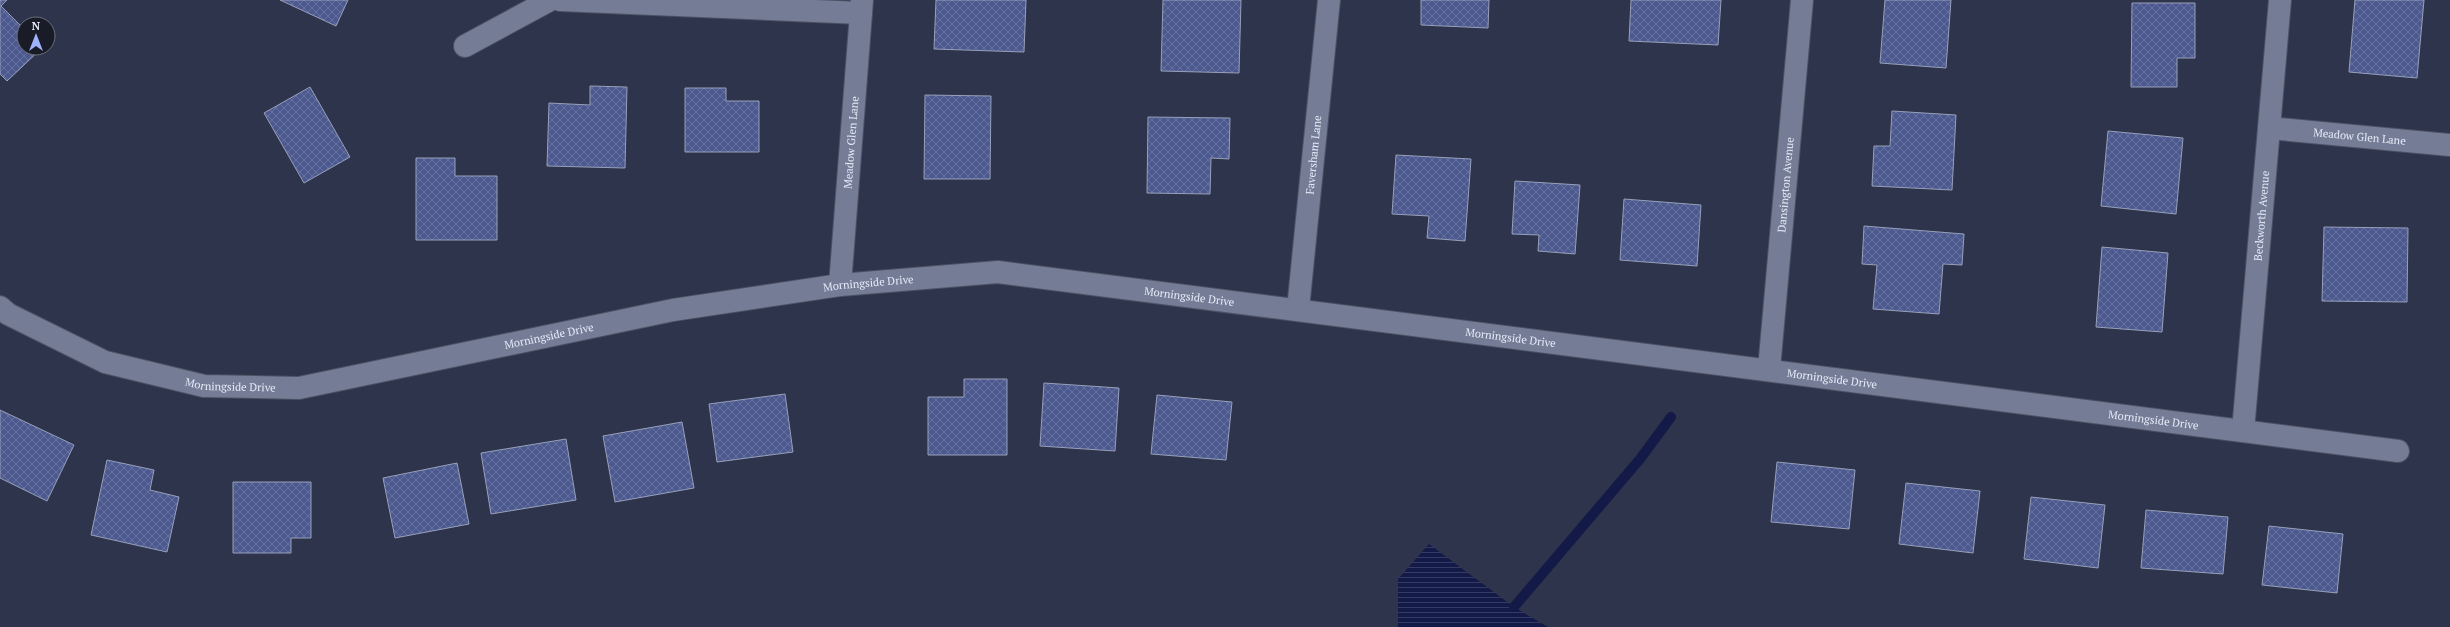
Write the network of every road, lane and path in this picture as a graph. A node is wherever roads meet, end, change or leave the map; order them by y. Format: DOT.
graph roads {
  1 [pos="550,0"];
  2 [pos="560,0"];
  3 [pos="1329,0"];
  4 [pos="1802,0"];
  5 [pos="2280,0"];
  6 [pos="862,6"];
  7 [pos="465,46"];
  8 [pos="2269,128"];
  9 [pos="2450,145"];
  10 [pos="840,285"];
  11 [pos="0,307"];
  12 [pos="1298,309"];
  13 [pos="1769,369"];
  14 [pos="2243,431"];
  15 [pos="2398,451"];
  1 -- 7 [label="street"];
  2 -- 6 [label="street"];
  3 -- 12 [label="street, Faversham Lane"];
  4 -- 13 [label="street, Dansington Avenue"];
  5 -- 8 [label="street, Beckworth Avenue"];
  6 -- 10 [label="street, Meadow Glen Lane"];
  8 -- 9 [label="street, Meadow Glen Lane"];
  8 -- 14 [label="street, Beckworth Avenue"];
  10 -- 11 [label="street, Morningside Drive"];
  10 -- 12 [label="street, Morningside Drive"];
  12 -- 13 [label="street, Morningside Drive"];
  13 -- 14 [label="street, Morningside Drive"];
  14 -- 15 [label="street, Morningside Drive"];
}
